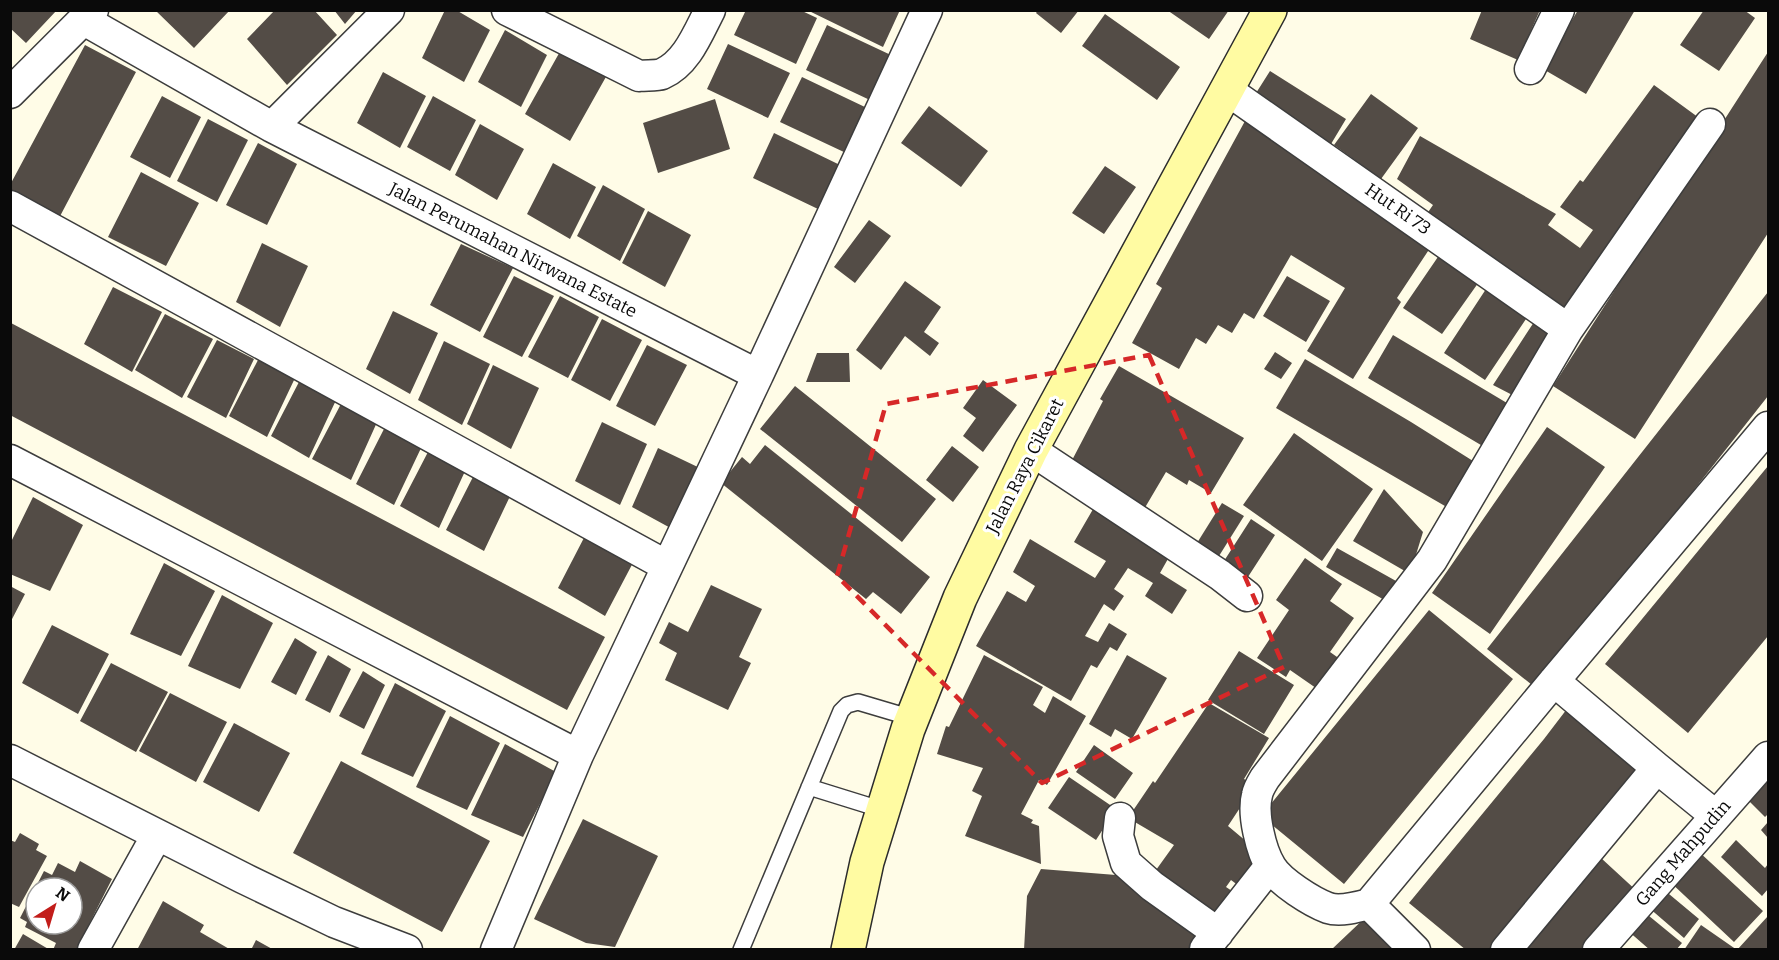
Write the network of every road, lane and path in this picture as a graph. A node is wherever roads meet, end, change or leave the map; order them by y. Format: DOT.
graph roads {
  1 [pos="389,10"];
  2 [pos="507,10"];
  3 [pos="710,10"];
  4 [pos="927,10"];
  5 [pos="1270,10"];
  6 [pos="1559,10"];
  7 [pos="88,15"];
  8 [pos="1530,69"];
  9 [pos="1227,90"];
  10 [pos="10,93"];
  11 [pos="1710,124"];
  12 [pos="272,127"];
  13 [pos="10,206"];
  14 [pos="1568,329"];
  15 [pos="758,375"];
  16 [pos="1764,441"];
  17 [pos="1031,450"];
  18 [pos="10,460"];
  19 [pos="667,566"];
  20 [pos="1247,596"];
  21 [pos="1554,681"];
  22 [pos="912,718"];
  23 [pos="578,755"];
  24 [pos="1768,757"];
  25 [pos="10,760"];
  26 [pos="1657,768"];
  27 [pos="809,787"];
  28 [pos="883,810"];
  29 [pos="1716,816"];
  30 [pos="1120,818"];
  31 [pos="157,835"];
  32 [pos="1270,866"];
  33 [pos="1370,904"];
  34 [pos="1211,941"];
  35 [pos="93,950"];
  36 [pos="407,950"];
  37 [pos="496,950"];
  38 [pos="741,950"];
  39 [pos="848,950"];
  40 [pos="1415,950"];
  41 [pos="1506,950"];
  42 [pos="1598,950"];
  1 -- 12 [label="street"];
  2 -- 3 [label="street"];
  4 -- 15 [label="street"];
  5 -- 9 [label="main road, Jalan Raya Cikaret"];
  6 -- 8 [label="street"];
  7 -- 10 [label="street, Jalan Perumahan Nirwana Estate"];
  7 -- 12 [label="street, Jalan Perumahan Nirwana Estate"];
  9 -- 14 [label="street, Hut Ri 73"];
  9 -- 17 [label="main road, Jalan Raya Cikaret"];
  11 -- 14 [label="street"];
  12 -- 15 [label="street, Jalan Perumahan Nirwana Estate"];
  13 -- 19 [label="street"];
  14 -- 32 [label="street"];
  15 -- 19 [label="street"];
  16 -- 21 [label="street"];
  17 -- 20 [label="street"];
  17 -- 22 [label="main road, Jalan Raya Cikaret"];
  18 -- 23 [label="street"];
  19 -- 23 [label="street"];
  21 -- 26 [label="street"];
  21 -- 33 [label="street"];
  22 -- 27 [label="lane"];
  22 -- 28 [label="main road, Jalan Raya Cikaret"];
  23 -- 37 [label="street"];
  24 -- 29 [label="street, Gang Mahpudin"];
  25 -- 31 [label="street"];
  26 -- 29 [label="street"];
  26 -- 41 [label="street"];
  27 -- 28 [label="lane"];
  27 -- 38 [label="lane"];
  28 -- 39 [label="main road, Jalan Raya Cikaret"];
  29 -- 42 [label="street, Gang Mahpudin"];
  30 -- 34 [label="street"];
  31 -- 35 [label="street"];
  31 -- 36 [label="street"];
  32 -- 33 [label="street"];
  32 -- 34 [label="street"];
  33 -- 40 [label="street"];
}
